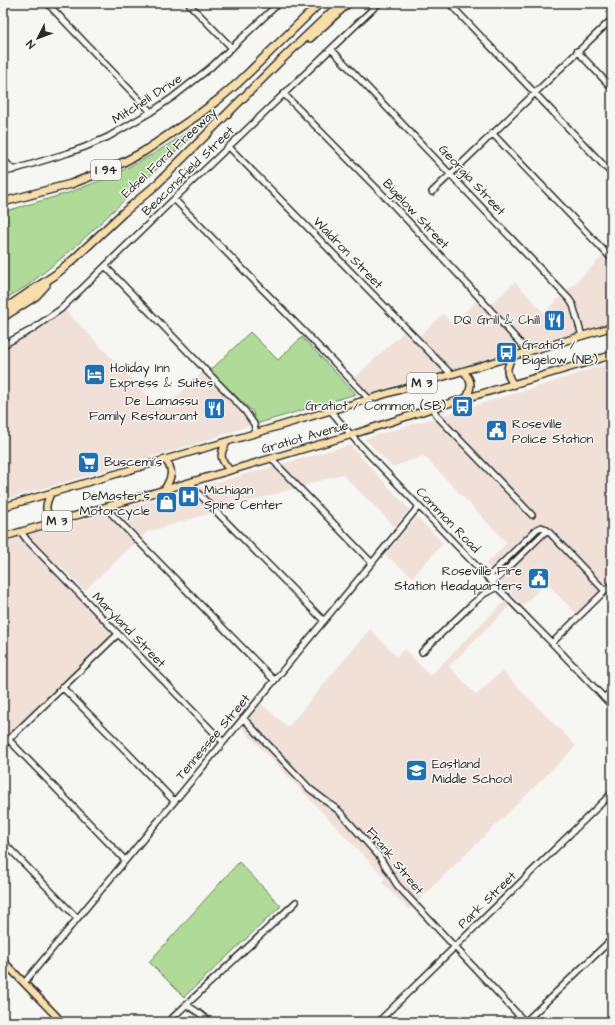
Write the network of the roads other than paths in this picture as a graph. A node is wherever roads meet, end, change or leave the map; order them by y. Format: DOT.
graph roads {
  1 [pos="47,3"];
  2 [pos="188,3"];
  3 [pos="279,3"];
  4 [pos="320,3"];
  5 [pos="341,3"];
  6 [pos="348,3"];
  7 [pos="379,3"];
  8 [pos="449,3"];
  9 [pos="612,18"];
  10 [pos="232,48"];
  11 [pos="331,48"];
  12 [pos="577,51"];
  13 [pos="277,64"];
  14 [pos="612,88"];
  15 [pos="535,92"];
  16 [pos="284,94"];
  17 [pos="151,112"];
  18 [pos="492,133"];
  19 [pos="229,147"];
  20 [pos="3,159"];
  21 [pos="13,170"];
  22 [pos="3,172"];
  23 [pos="450,174"];
  24 [pos="612,174"];
  25 [pos="432,192"];
  26 [pos="174,199"];
  27 [pos="3,202"];
  28 [pos="612,259"];
  29 [pos="106,266"];
  30 [pos="55,275"];
  31 [pos="3,310"];
  32 [pos="3,317"];
  33 [pos="612,327"];
  34 [pos="582,336"];
  35 [pos="3,345"];
  36 [pos="528,352"];
  37 [pos="612,355"];
  38 [pos="513,356"];
  39 [pos="463,371"];
  40 [pos="451,374"];
  41 [pos="514,385"];
  42 [pos="368,399"];
  43 [pos="466,399"];
  44 [pos="433,408"];
  45 [pos="330,410"];
  46 [pos="256,433"];
  47 [pos="351,435"];
  48 [pos="227,442"];
  49 [pos="272,458"];
  50 [pos="165,460"];
  51 [pos="230,470"];
  52 [pos="191,482"];
  53 [pos="164,490"];
  54 [pos="51,493"];
  55 [pos="419,506"];
  56 [pos="3,507"];
  57 [pos="105,507"];
  58 [pos="532,515"];
  59 [pos="53,522"];
  60 [pos="21,532"];
  61 [pos="3,537"];
  62 [pos="372,563"];
  63 [pos="490,580"];
  64 [pos="612,584"];
  65 [pos="497,587"];
  66 [pos="606,591"];
  67 [pos="324,620"];
  68 [pos="118,634"];
  69 [pos="552,643"];
  70 [pos="422,652"];
  71 [pos="274,680"];
  72 [pos="62,688"];
  73 [pos="612,690"];
  74 [pos="604,698"];
  75 [pos="612,706"];
  76 [pos="243,718"];
  77 [pos="9,740"];
  78 [pos="223,742"];
  79 [pos="3,745"];
  80 [pos="612,793"];
  81 [pos="174,800"];
  82 [pos="3,842"];
  83 [pos="125,860"];
  84 [pos="296,902"];
  85 [pos="77,918"];
  86 [pos="612,938"];
  87 [pos="455,947"];
  88 [pos="3,961"];
  89 [pos="24,982"];
  90 [pos="187,1005"];
  91 [pos="62,1022"];
  92 [pos="168,1022"];
  93 [pos="210,1022"];
  94 [pos="378,1022"];
  95 [pos="525,1022"];
  1 -- 17 [label="street"];
  2 -- 10 [label="street"];
  3 -- 10 [label="street, Mitchell Drive"];
  4 -- 27 [label="highway, Edsel Ford Freeway / I 94"];
  5 -- 13 [label="highway, Edsel Ford Freeway"];
  6 -- 13 [label="highway"];
  7 -- 11 [label="street, Beaconsfield Street"];
  8 -- 15 [label="street"];
  9 -- 12 [label="street"];
  10 -- 17 [label="street, Mitchell Drive"];
  11 -- 16 [label="street, Beaconsfield Street"];
  11 -- 23 [label="street, Georgia Street"];
  12 -- 14 [label="street"];
  12 -- 15 [label="street"];
  13 -- 30 [label="highway, Edsel Ford Freeway"];
  15 -- 18 [label="street"];
  15 -- 24 [label="street"];
  16 -- 19 [label="street, Beaconsfield Street"];
  16 -- 36 [label="street, Bigelow Street"];
  17 -- 21 [label="street, Mitchell Drive"];
  18 -- 23 [label="street"];
  18 -- 28 [label="street"];
  19 -- 26 [label="street, Beaconsfield Street"];
  19 -- 40 [label="street, Waldron Street"];
  20 -- 21 [label="street"];
  21 -- 22 [label="street, Mitchell Drive"];
  23 -- 25 [label="street"];
  23 -- 34 [label="street, Georgia Street"];
  26 -- 29 [label="street, Beaconsfield Street"];
  26 -- 42 [label="street"];
  29 -- 35 [label="street, Beaconsfield Street"];
  29 -- 46 [label="street"];
  30 -- 31 [label="highway, Edsel Ford Freeway"];
  30 -- 32 [label="highway"];
  33 -- 34 [label="main road, Gratiot Avenue / M 3"];
  34 -- 36 [label="main road, Gratiot Avenue / M 3"];
  36 -- 38 [label="main road, Gratiot Avenue / M 3"];
  37 -- 41 [label="main road, Gratiot Avenue / M 3"];
  38 -- 39 [label="main road, Gratiot Avenue / M 3"];
  38 -- 41 [label="main road"];
  39 -- 40 [label="main road, Gratiot Avenue / M 3"];
  39 -- 43 [label="main road"];
  40 -- 42 [label="main road, Gratiot Avenue / M 3"];
  41 -- 43 [label="main road, Gratiot Avenue / M 3"];
  42 -- 45 [label="main road, Gratiot Avenue / M 3"];
  43 -- 44 [label="main road, Gratiot Avenue / M 3"];
  44 -- 47 [label="main road, Gratiot Avenue / M 3"];
  44 -- 58 [label="street"];
  45 -- 46 [label="main road, Gratiot Avenue / M 3"];
  45 -- 47 [label="street, Common Road"];
  46 -- 48 [label="main road, Gratiot Avenue / M 3"];
  47 -- 49 [label="main road, Gratiot Avenue / M 3"];
  47 -- 55 [label="street, Common Road"];
  48 -- 50 [label="main road, Gratiot Avenue / M 3"];
  48 -- 51 [label="main road"];
  49 -- 51 [label="main road, Gratiot Avenue / M 3"];
  49 -- 62 [label="street"];
  50 -- 53 [label="main road"];
  50 -- 54 [label="main road, Gratiot Avenue / M 3"];
  51 -- 52 [label="main road, Gratiot Avenue / M 3"];
  52 -- 53 [label="main road, Gratiot Avenue / M 3"];
  52 -- 67 [label="street"];
  53 -- 57 [label="main road, Gratiot Avenue / M 3"];
  54 -- 56 [label="main road, Gratiot Avenue / M 3"];
  54 -- 59 [label="main road"];
  55 -- 62 [label="street, Tennessee Street"];
  55 -- 63 [label="street, Common Road"];
  57 -- 59 [label="main road, Gratiot Avenue / M 3"];
  57 -- 71 [label="street"];
  59 -- 60 [label="main road, Gratiot Avenue / M 3"];
  60 -- 61 [label="main road, Gratiot Avenue / M 3"];
  60 -- 68 [label="street, Maryland Street"];
  62 -- 67 [label="street, Tennessee Street"];
  63 -- 65 [label="street, Common Road"];
  63 -- 66 [label="street"];
  64 -- 66 [label="street"];
  65 -- 69 [label="street, Common Road"];
  65 -- 70 [label="street"];
  66 -- 69 [label="street"];
  67 -- 71 [label="street, Tennessee Street"];
  68 -- 72 [label="street"];
  68 -- 78 [label="street, Maryland Street"];
  69 -- 74 [label="street, Common Road"];
  71 -- 76 [label="street, Tennessee Street"];
  72 -- 77 [label="street"];
  72 -- 81 [label="street"];
  73 -- 74 [label="street"];
  74 -- 75 [label="street, Common Road"];
  76 -- 78 [label="street, Tennessee Street"];
  76 -- 87 [label="street, Frank Street"];
  77 -- 79 [label="street"];
  77 -- 83 [label="street"];
  78 -- 81 [label="street, Tennessee Street"];
  80 -- 87 [label="street, Park Street"];
  81 -- 83 [label="street, Tennessee Street"];
  82 -- 85 [label="street"];
  83 -- 85 [label="street, Tennessee Street"];
  84 -- 90 [label="street"];
  85 -- 89 [label="street, Tennessee Street"];
  86 -- 95 [label="street"];
  87 -- 94 [label="street, Park Street"];
  87 -- 95 [label="street, Frank Street"];
  88 -- 89 [label="main road"];
  89 -- 91 [label="main road"];
  90 -- 92 [label="street"];
  90 -- 93 [label="street"];
}
